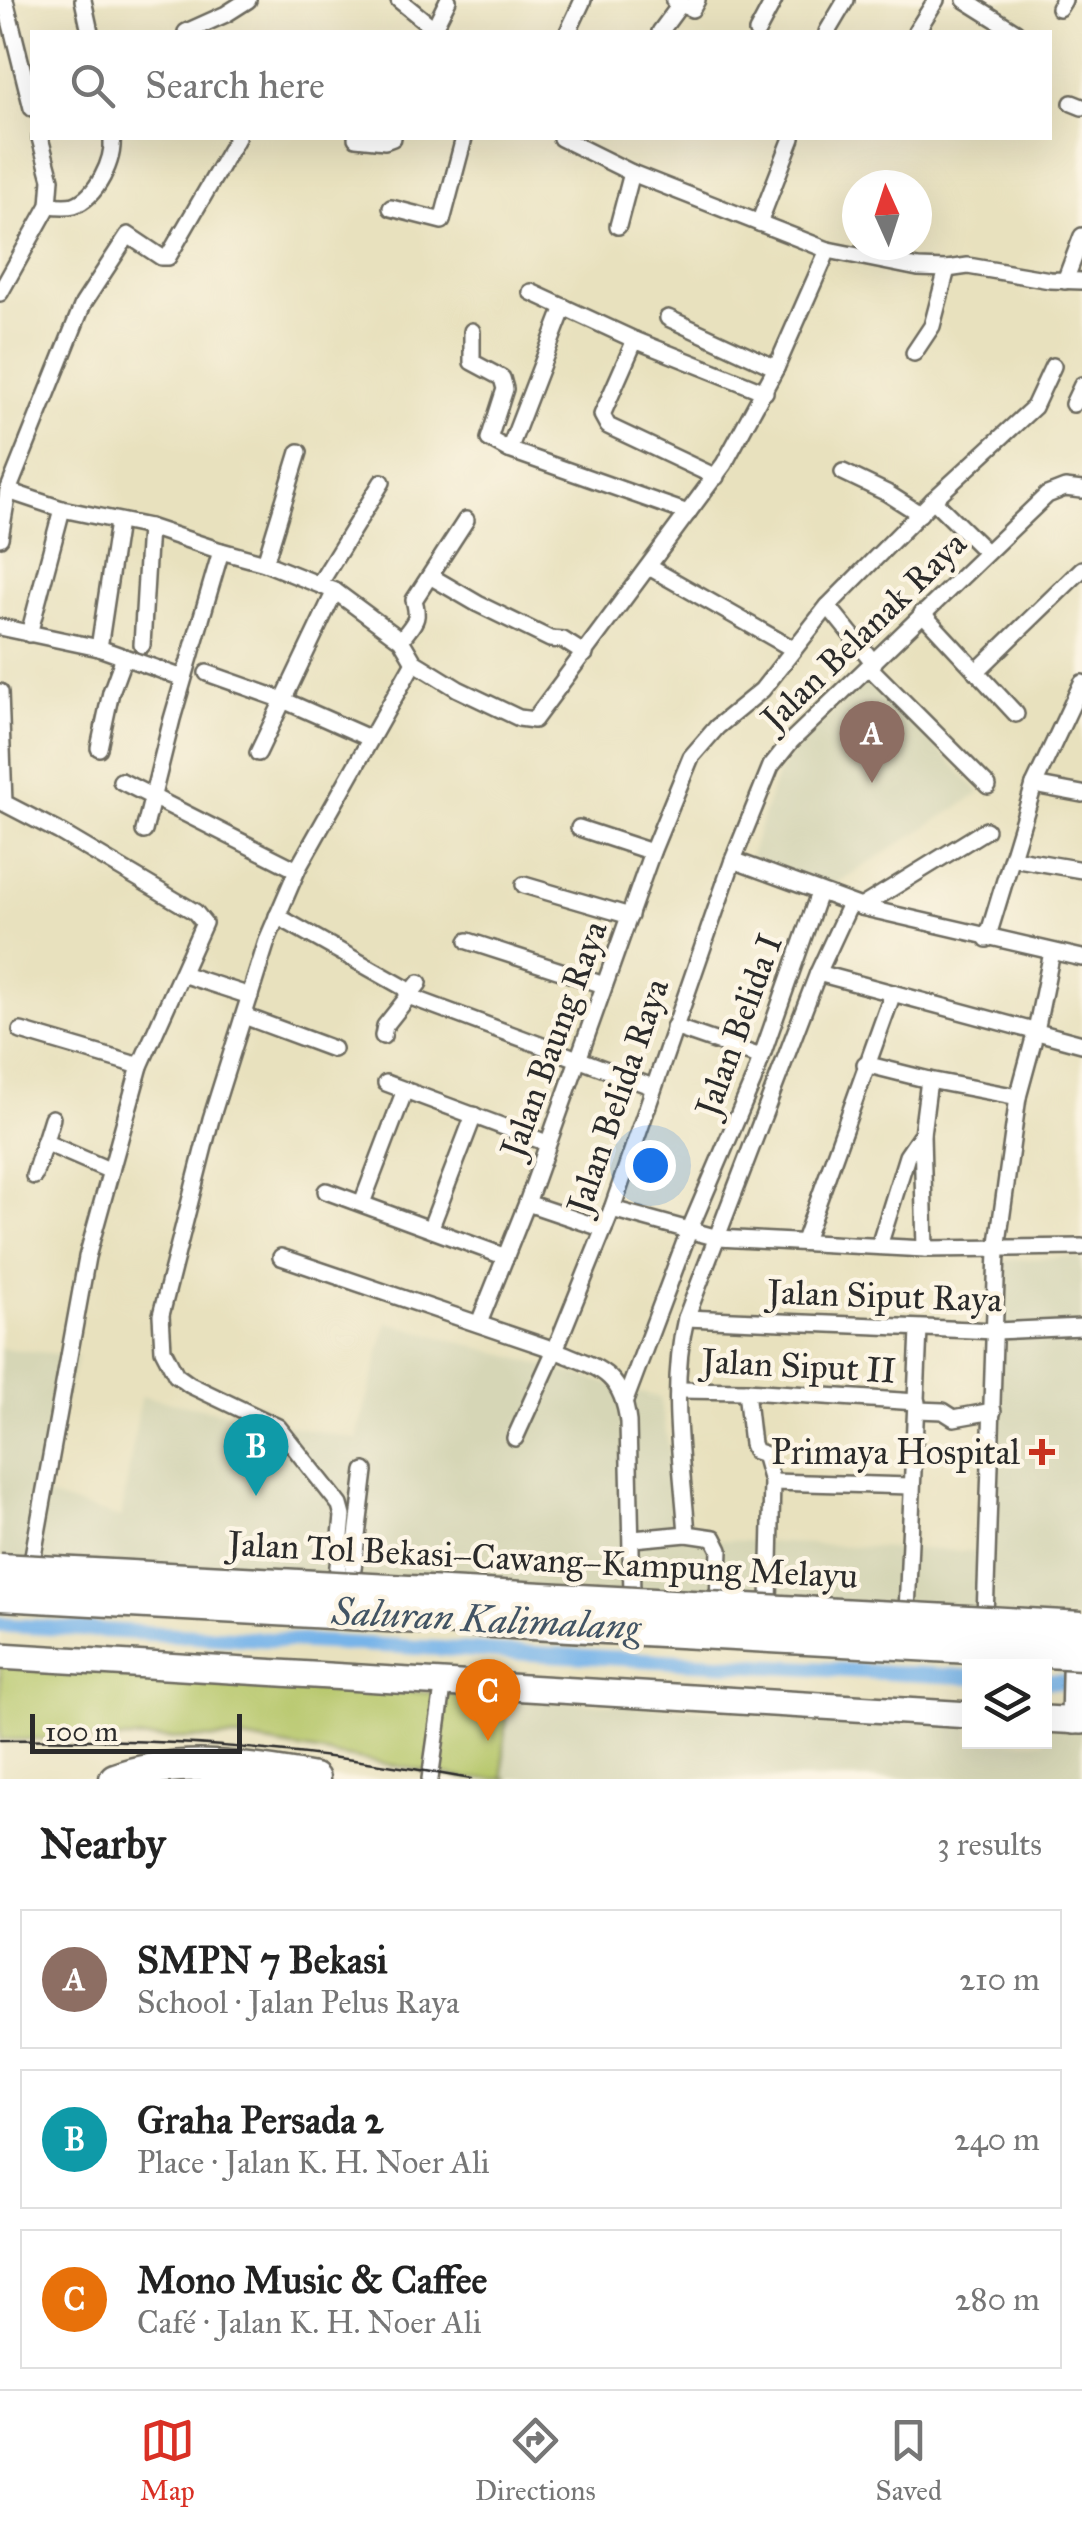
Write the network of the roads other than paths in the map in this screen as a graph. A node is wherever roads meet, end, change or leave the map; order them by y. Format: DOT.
graph roads {
  1 [pos="5,0"];
  2 [pos="83,0"];
  3 [pos="248,0"];
  4 [pos="400,0"];
  5 [pos="448,0"];
  6 [pos="583,0"];
  7 [pos="697,0"];
  8 [pos="774,0"];
  9 [pos="846,0"];
  10 [pos="936,0"];
  11 [pos="966,0"];
  12 [pos="676,2"];
  13 [pos="429,27"];
  14 [pos="90,30"];
  15 [pos="190,30"];
  16 [pos="569,30"];
  17 [pos="668,30"];
  18 [pos="759,30"];
  19 [pos="828,30"];
  20 [pos="917,30"];
  21 [pos="1006,30"];
  22 [pos="30,100"];
  23 [pos="41,140"];
  24 [pos="112,140"];
  25 [pos="236,140"];
  26 [pos="463,140"];
  27 [pos="791,140"];
  28 [pos="590,143"];
  29 [pos="632,173"];
  30 [pos="49,205"];
  31 [pos="391,208"];
  32 [pos="759,223"];
  33 [pos="618,226"];
  34 [pos="1082,236"];
  35 [pos="828,250"];
  36 [pos="947,269"];
  37 [pos="1065,281"];
  38 [pos="1082,281"];
  39 [pos="531,292"];
  40 [pos="0,293"];
  41 [pos="564,308"];
  42 [pos="668,318"];
  43 [pos="472,330"];
  44 [pos="634,340"];
  45 [pos="914,354"];
  46 [pos="1053,366"];
  47 [pos="776,368"];
  48 [pos="1082,384"];
  49 [pos="764,392"];
  50 [pos="1073,404"];
  51 [pos="508,450"];
  52 [pos="299,452"];
  53 [pos="843,472"];
  54 [pos="716,477"];
  55 [pos="382,482"];
  56 [pos="1082,490"];
  57 [pos="8,491"];
  58 [pos="933,500"];
  59 [pos="62,509"];
  60 [pos="688,513"];
  61 [pos="920,514"];
  62 [pos="466,520"];
  63 [pos="118,522"];
  64 [pos="150,528"];
  65 [pos="0,538"];
  66 [pos="221,552"];
  67 [pos="986,552"];
  68 [pos="265,562"];
  69 [pos="649,566"];
  70 [pos="1082,569"];
  71 [pos="430,576"];
  72 [pos="320,583"];
  73 [pos="335,592"];
  74 [pos="828,606"];
  75 [pos="922,613"];
  76 [pos="0,627"];
  77 [pos="29,634"];
  78 [pos="400,640"];
  79 [pos="142,645"];
  80 [pos="99,648"];
  81 [pos="793,649"];
  82 [pos="585,654"];
  83 [pos="124,657"];
  84 [pos="414,662"];
  85 [pos="871,665"];
  86 [pos="207,672"];
  87 [pos="976,672"];
  88 [pos="183,678"];
  89 [pos="1082,683"];
  90 [pos="0,692"];
  91 [pos="283,700"];
  92 [pos="1016,714"];
  93 [pos="1074,721"];
  94 [pos="369,738"];
  95 [pos="99,748"];
  96 [pos="258,753"];
  97 [pos="121,781"];
  98 [pos="1034,785"];
  99 [pos="988,786"];
  100 [pos="1082,794"];
  101 [pos="154,798"];
  102 [pos="579,828"];
  103 [pos="986,830"];
  104 [pos="144,832"];
  105 [pos="652,852"];
  106 [pos="1012,858"];
  107 [pos="733,860"];
  108 [pos="297,870"];
  109 [pos="1082,870"];
  110 [pos="524,886"];
  111 [pos="821,894"];
  112 [pos="852,905"];
  113 [pos="277,916"];
  114 [pos="630,916"];
  115 [pos="987,939"];
  116 [pos="468,941"];
  117 [pos="1052,952"];
  118 [pos="1082,958"];
  119 [pos="818,973"];
  120 [pos="182,974"];
  121 [pos="604,985"];
  122 [pos="413,989"];
  123 [pos="893,993"];
  124 [pos="250,996"];
  125 [pos="244,1016"];
  126 [pos="674,1027"];
  127 [pos="21,1031"];
  128 [pos="1036,1031"];
  129 [pos="383,1036"];
  130 [pos="1082,1044"];
  131 [pos="333,1049"];
  132 [pos="577,1057"];
  133 [pos="761,1057"];
  134 [pos="865,1064"];
  135 [pos="140,1066"];
  136 [pos="929,1080"];
  137 [pos="386,1083"];
  138 [pos="654,1087"];
  139 [pos="405,1090"];
  140 [pos="1018,1098"];
  141 [pos="474,1115"];
  142 [pos="52,1118"];
  143 [pos="922,1134"];
  144 [pos="44,1142"];
  145 [pos="547,1143"];
  146 [pos="111,1171"];
  147 [pos="34,1176"];
  148 [pos="326,1191"];
  149 [pos="362,1203"];
  150 [pos="527,1203"];
  151 [pos="612,1209"];
  152 [pos="431,1227"];
  153 [pos="604,1229"];
  154 [pos="702,1235"];
  155 [pos="804,1241"];
  156 [pos="879,1246"];
  157 [pos="1082,1247"];
  158 [pos="926,1249"];
  159 [pos="997,1250"];
  160 [pos="281,1257"];
  161 [pos="506,1257"];
  162 [pos="686,1318"];
  163 [pos="479,1323"];
  164 [pos="1082,1326"];
  165 [pos="919,1328"];
  166 [pos="996,1331"];
  167 [pos="555,1350"];
  168 [pos="678,1390"];
  169 [pos="746,1391"];
  170 [pos="625,1400"];
  171 [pos="917,1406"];
  172 [pos="993,1411"];
  173 [pos="515,1438"];
  174 [pos="365,1472"];
  175 [pos="772,1482"];
  176 [pos="911,1486"];
  177 [pos="684,1535"];
  178 [pos="639,1538"];
  179 [pos="0,1560"];
  180 [pos="32,1561"];
  181 [pos="0,1569"];
  182 [pos="345,1576"];
  183 [pos="0,1594"];
  184 [pos="632,1594"];
  185 [pos="718,1601"];
  186 [pos="769,1603"];
  187 [pos="907,1612"];
  188 [pos="986,1618"];
  189 [pos="1080,1635"];
  190 [pos="0,1656"];
  191 [pos="444,1681"];
  192 [pos="962,1714"];
  193 [pos="1079,1716"];
  194 [pos="1052,1718"];
  195 [pos="431,1774"];
  196 [pos="115,1779"];
  197 [pos="314,1779"];
  1 -- 22 [label="street"];
  2 -- 14 [label="street"];
  3 -- 15 [label="street"];
  4 -- 13 [label="street"];
  5 -- 13 [label="street"];
  6 -- 16 [label="street"];
  7 -- 12 [label="street"];
  8 -- 18 [label="street"];
  9 -- 19 [label="street"];
  10 -- 20 [label="street"];
  11 -- 21 [label="street"];
  12 -- 17 [label="street"];
  23 -- 30 [label="street"];
  24 -- 30 [label="street"];
  25 -- 57 [label="street"];
  26 -- 31 [label="street"];
  27 -- 32 [label="street"];
  28 -- 29 [label="street"];
  29 -- 32 [label="street"];
  29 -- 33 [label="street"];
  30 -- 40 [label="street"];
  32 -- 35 [label="street"];
  34 -- 37 [label="street"];
  35 -- 36 [label="street"];
  35 -- 47 [label="street"];
  36 -- 37 [label="street"];
  36 -- 45 [label="street"];
  37 -- 38 [label="street"];
  39 -- 41 [label="street"];
  41 -- 44 [label="street"];
  41 -- 51 [label="street"];
  42 -- 47 [label="street"];
  43 -- 51 [label="street"];
  44 -- 49 [label="street"];
  44 -- 54 [label="street"];
  46 -- 58 [label="street, Jalan Baung Raya"];
  47 -- 49 [label="street"];
  48 -- 50 [label="street"];
  49 -- 54 [label="street"];
  51 -- 60 [label="street"];
  52 -- 68 [label="street"];
  53 -- 61 [label="street"];
  54 -- 60 [label="street"];
  55 -- 72 [label="street"];
  56 -- 67 [label="street, Jalan Belanak Raya"];
  57 -- 59 [label="street"];
  57 -- 65 [label="street"];
  58 -- 61 [label="street, Jalan Baung Raya"];
  58 -- 67 [label="street"];
  59 -- 63 [label="street"];
  59 -- 77 [label="street"];
  60 -- 69 [label="street"];
  61 -- 74 [label="street, Jalan Baung Raya"];
  62 -- 71 [label="street"];
  63 -- 64 [label="street"];
  63 -- 80 [label="street"];
  64 -- 66 [label="street"];
  64 -- 79 [label="street"];
  66 -- 68 [label="street"];
  66 -- 88 [label="street"];
  67 -- 75 [label="street, Jalan Belanak Raya"];
  68 -- 72 [label="street"];
  69 -- 81 [label="street"];
  69 -- 82 [label="street"];
  70 -- 87 [label="street"];
  71 -- 78 [label="street"];
  71 -- 82 [label="street"];
  72 -- 73 [label="street"];
  73 -- 78 [label="street"];
  73 -- 91 [label="street"];
  74 -- 81 [label="street, Jalan Baung Raya"];
  74 -- 85 [label="street"];
  75 -- 85 [label="street, Jalan Belanak Raya"];
  75 -- 87 [label="street"];
  76 -- 77 [label="street"];
  77 -- 80 [label="street"];
  78 -- 84 [label="street"];
  80 -- 83 [label="street"];
  81 -- 105 [label="street, Jalan Baung Raya"];
  82 -- 84 [label="street"];
  83 -- 88 [label="street"];
  83 -- 95 [label="street"];
  84 -- 94 [label="street"];
  85 -- 99 [label="street"];
  85 -- 107 [label="street, Jalan Belanak Raya"];
  86 -- 91 [label="street"];
  87 -- 92 [label="street"];
  88 -- 101 [label="street"];
  89 -- 93 [label="street"];
  90 -- 120 [label="street"];
  91 -- 94 [label="street"];
  91 -- 96 [label="street"];
  93 -- 98 [label="street"];
  94 -- 108 [label="street"];
  97 -- 101 [label="street"];
  98 -- 100 [label="street"];
  98 -- 106 [label="street"];
  101 -- 104 [label="street"];
  101 -- 108 [label="street"];
  102 -- 105 [label="street"];
  103 -- 112 [label="street"];
  105 -- 114 [label="street, Jalan Baung Raya"];
  106 -- 109 [label="street"];
  106 -- 115 [label="street"];
  107 -- 111 [label="street"];
  107 -- 126 [label="street, Jalan Belida Raya"];
  108 -- 113 [label="street"];
  110 -- 114 [label="street"];
  111 -- 112 [label="street"];
  111 -- 133 [label="street, Jalan Belida I"];
  112 -- 115 [label="street"];
  112 -- 119 [label="street"];
  113 -- 122 [label="street"];
  113 -- 124 [label="street"];
  114 -- 121 [label="street, Jalan Baung Raya"];
  115 -- 117 [label="street"];
  116 -- 121 [label="street"];
  117 -- 118 [label="street"];
  117 -- 128 [label="street"];
  119 -- 123 [label="street"];
  119 -- 154 [label="street"];
  120 -- 124 [label="street"];
  120 -- 135 [label="street"];
  121 -- 132 [label="street, Jalan Baung Raya"];
  122 -- 129 [label="street"];
  122 -- 132 [label="street"];
  123 -- 128 [label="street"];
  123 -- 134 [label="street"];
  124 -- 125 [label="street"];
  125 -- 131 [label="street"];
  125 -- 182 [label="street"];
  126 -- 133 [label="street"];
  126 -- 138 [label="street, Jalan Belida Raya"];
  127 -- 135 [label="street"];
  128 -- 130 [label="street"];
  128 -- 140 [label="street"];
  132 -- 138 [label="street"];
  132 -- 145 [label="street, Jalan Baung Raya"];
  133 -- 154 [label="street, Jalan Belida I"];
  134 -- 136 [label="street"];
  134 -- 155 [label="street"];
  135 -- 146 [label="street"];
  136 -- 140 [label="street"];
  136 -- 143 [label="street"];
  137 -- 139 [label="street"];
  138 -- 151 [label="street, Jalan Belida Raya"];
  139 -- 141 [label="street"];
  139 -- 149 [label="street"];
  140 -- 159 [label="street"];
  141 -- 145 [label="street"];
  141 -- 152 [label="street"];
  142 -- 144 [label="street"];
  143 -- 156 [label="street"];
  143 -- 158 [label="street"];
  144 -- 146 [label="street"];
  144 -- 147 [label="street"];
  145 -- 150 [label="street, Jalan Baung Raya"];
  146 -- 180 [label="street"];
  148 -- 149 [label="street"];
  149 -- 152 [label="street"];
  150 -- 153 [label="street"];
  150 -- 161 [label="street, Jalan Baung Raya"];
  151 -- 153 [label="street, Jalan Belida Raya"];
  151 -- 154 [label="street"];
  152 -- 161 [label="street"];
  153 -- 167 [label="street, Jalan Belida Raya"];
  154 -- 155 [label="street"];
  154 -- 162 [label="street"];
  154 -- 170 [label="street"];
  155 -- 156 [label="street"];
  156 -- 158 [label="street"];
  157 -- 159 [label="street"];
  158 -- 159 [label="street"];
  159 -- 166 [label="street"];
  160 -- 163 [label="street"];
  161 -- 163 [label="street, Jalan Baung Raya"];
  162 -- 165 [label="street, Jalan Siput Raya"];
  162 -- 168 [label="street"];
  163 -- 167 [label="street"];
  164 -- 166 [label="street, Jalan Siput Raya"];
  165 -- 166 [label="street, Jalan Siput Raya"];
  165 -- 171 [label="street"];
  166 -- 172 [label="street"];
  167 -- 170 [label="street"];
  167 -- 173 [label="street, Jalan Belida Raya"];
  168 -- 169 [label="street, Jalan Siput II"];
  168 -- 177 [label="street"];
  169 -- 171 [label="street, Jalan Siput II"];
  169 -- 175 [label="street"];
  170 -- 178 [label="street"];
  171 -- 172 [label="street, Jalan Siput II"];
  171 -- 176 [label="street"];
  172 -- 188 [label="street"];
  174 -- 182 [label="street"];
  175 -- 176 [label="street"];
  175 -- 186 [label="street"];
  176 -- 187 [label="street"];
  177 -- 178 [label="street"];
  177 -- 185 [label="street"];
  178 -- 184 [label="street"];
  179 -- 180 [label="main road"];
  180 -- 182 [label="main road"];
  181 -- 189 [label="highway, Jalan Tol Bekasi–Cawang–Kampung Melayu, bridge"];
  182 -- 184 [label="main road"];
  183 -- 189 [label="highway, Jalan Tol Bekasi–Cawang–Kampung Melayu, bridge"];
  184 -- 185 [label="main road"];
  185 -- 186 [label="main road"];
  186 -- 187 [label="main road"];
  187 -- 188 [label="main road"];
  188 -- 189 [label="main road"];
  189 -- 193 [label="main road"];
  190 -- 191 [label="main road"];
  191 -- 192 [label="main road"];
  191 -- 195 [label="street"];
  193 -- 194 [label="main road"];
  196 -- 197 [label="highway"];
}
